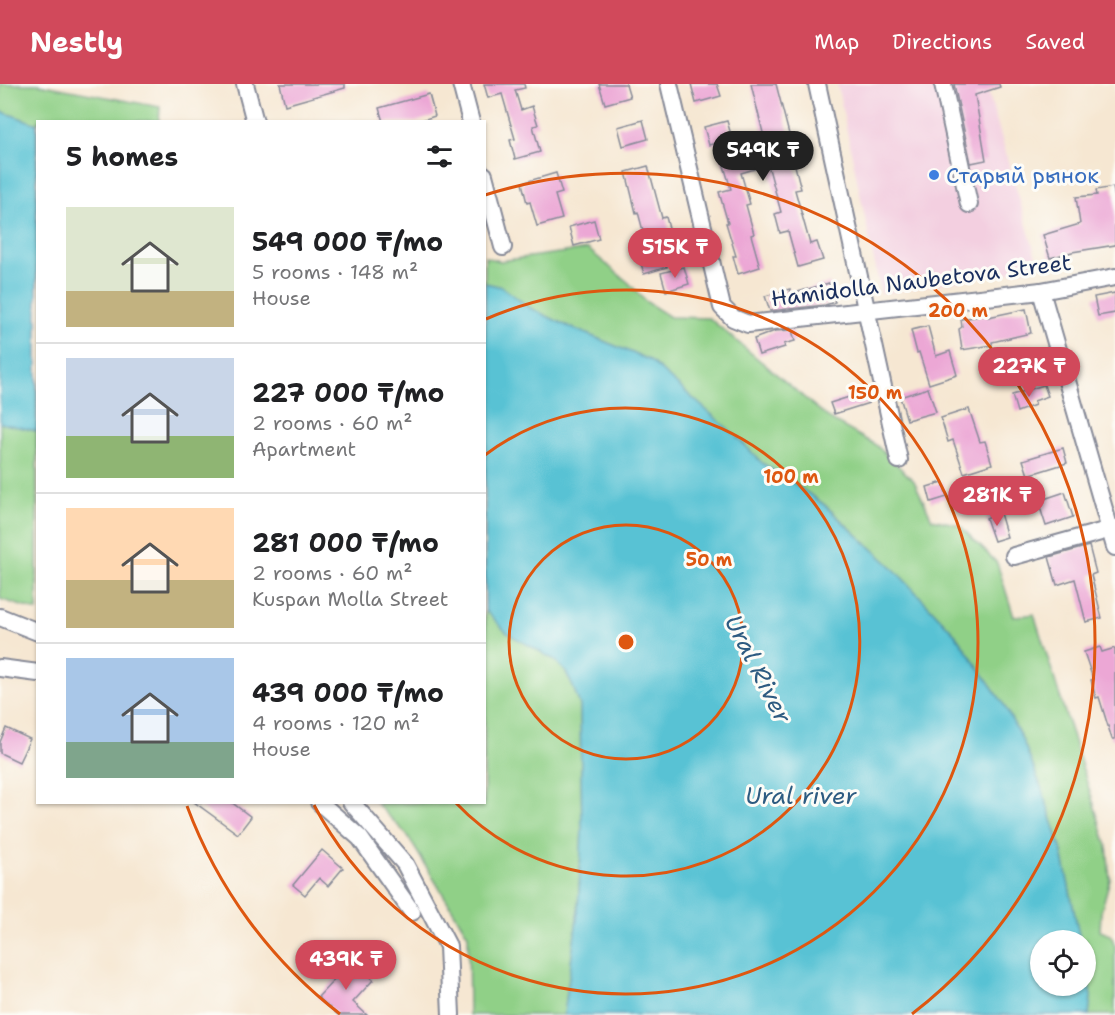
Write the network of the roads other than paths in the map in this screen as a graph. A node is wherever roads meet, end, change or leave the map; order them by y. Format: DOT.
graph roads {
  1 [pos="245,84"];
  2 [pos="461,84"];
  3 [pos="669,84"];
  4 [pos="817,84"];
  5 [pos="943,84"];
  6 [pos="254,120"];
  7 [pos="470,120"];
  8 [pos="486,183"];
  9 [pos="969,204"];
  10 [pos="503,247"];
  11 [pos="1115,277"];
  12 [pos="1041,291"];
  13 [pos="865,310"];
  14 [pos="899,460"];
  15 [pos="1112,529"];
  16 [pos="1115,547"];
  17 [pos="1014,556"];
  18 [pos="3,623"];
  19 [pos="36,631"];
  20 [pos="0,668"];
  21 [pos="36,673"];
  22 [pos="321,804"];
  23 [pos="353,804"];
  24 [pos="412,912"];
  25 [pos="451,1015"];
  1 -- 6 [label="street"];
  2 -- 7 [label="street"];
  3 -- 13 [label="street, Hamidolla Naubetova Street"];
  4 -- 13 [label="street"];
  5 -- 9 [label="street"];
  8 -- 10 [label="street"];
  11 -- 12 [label="street, Hamidolla Naubetova Street"];
  12 -- 13 [label="street, Hamidolla Naubetova Street"];
  12 -- 15 [label="street"];
  13 -- 14 [label="street"];
  15 -- 16 [label="street"];
  15 -- 17 [label="street"];
  18 -- 19 [label="street"];
  20 -- 21 [label="street"];
  22 -- 24 [label="street"];
  23 -- 25 [label="street"];
}
